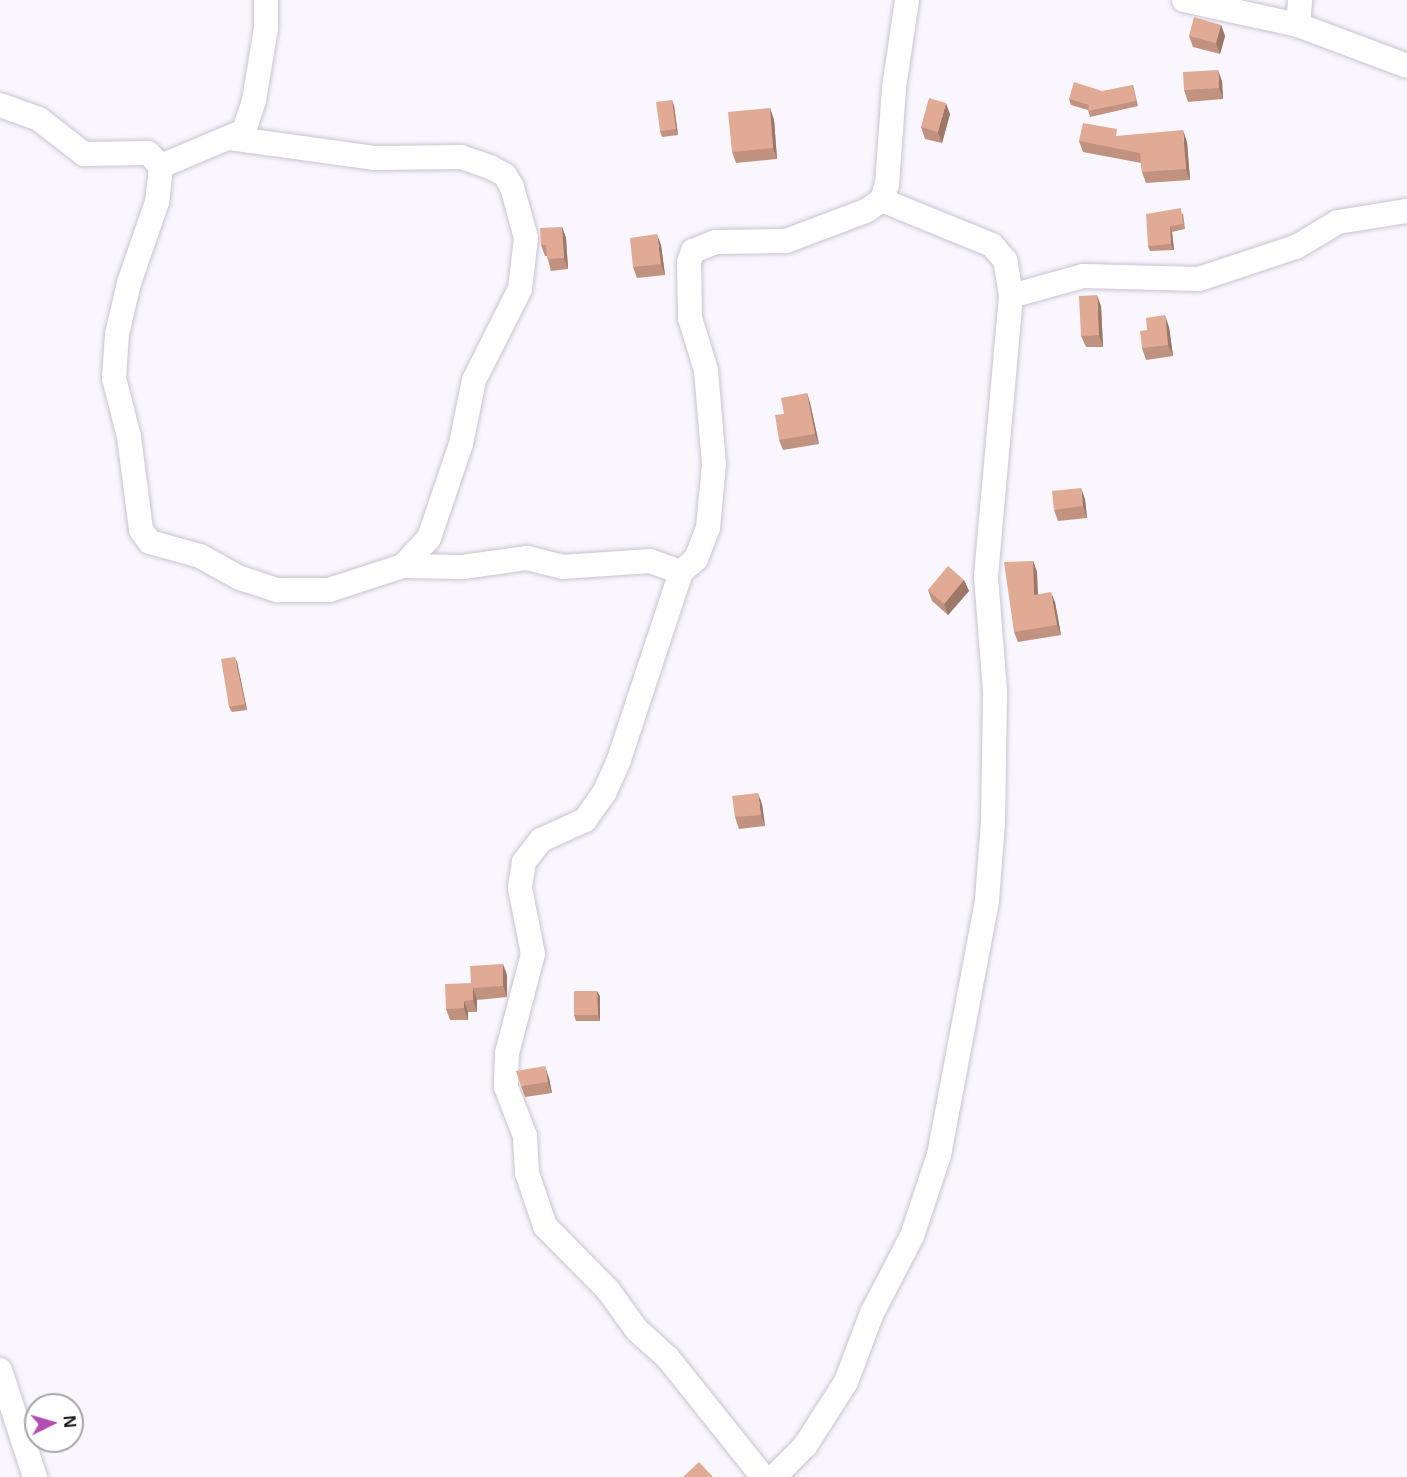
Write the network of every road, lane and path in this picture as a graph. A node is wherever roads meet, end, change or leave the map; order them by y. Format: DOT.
graph roads {
  1 [pos="266,0"];
  2 [pos="907,0"];
  3 [pos="1184,0"];
  4 [pos="1300,0"];
  5 [pos="1298,25"];
  6 [pos="1407,66"];
  7 [pos="0,105"];
  8 [pos="230,138"];
  9 [pos="161,165"];
  10 [pos="882,200"];
  11 [pos="1407,211"];
  12 [pos="1011,296"];
  13 [pos="403,567"];
  14 [pos="681,572"];
  15 [pos="0,1370"];
  16 [pos="35,1477"];
  17 [pos="763,1477"];
  18 [pos="774,1477"];
  1 -- 8 [label="street"];
  2 -- 10 [label="street"];
  3 -- 5 [label="street"];
  4 -- 5 [label="street"];
  5 -- 6 [label="street"];
  7 -- 9 [label="street"];
  8 -- 9 [label="street"];
  8 -- 13 [label="street"];
  9 -- 13 [label="street"];
  10 -- 12 [label="street"];
  10 -- 14 [label="street"];
  11 -- 12 [label="street"];
  12 -- 18 [label="street"];
  13 -- 14 [label="street"];
  14 -- 17 [label="street"];
  15 -- 16 [label="street"];
}
